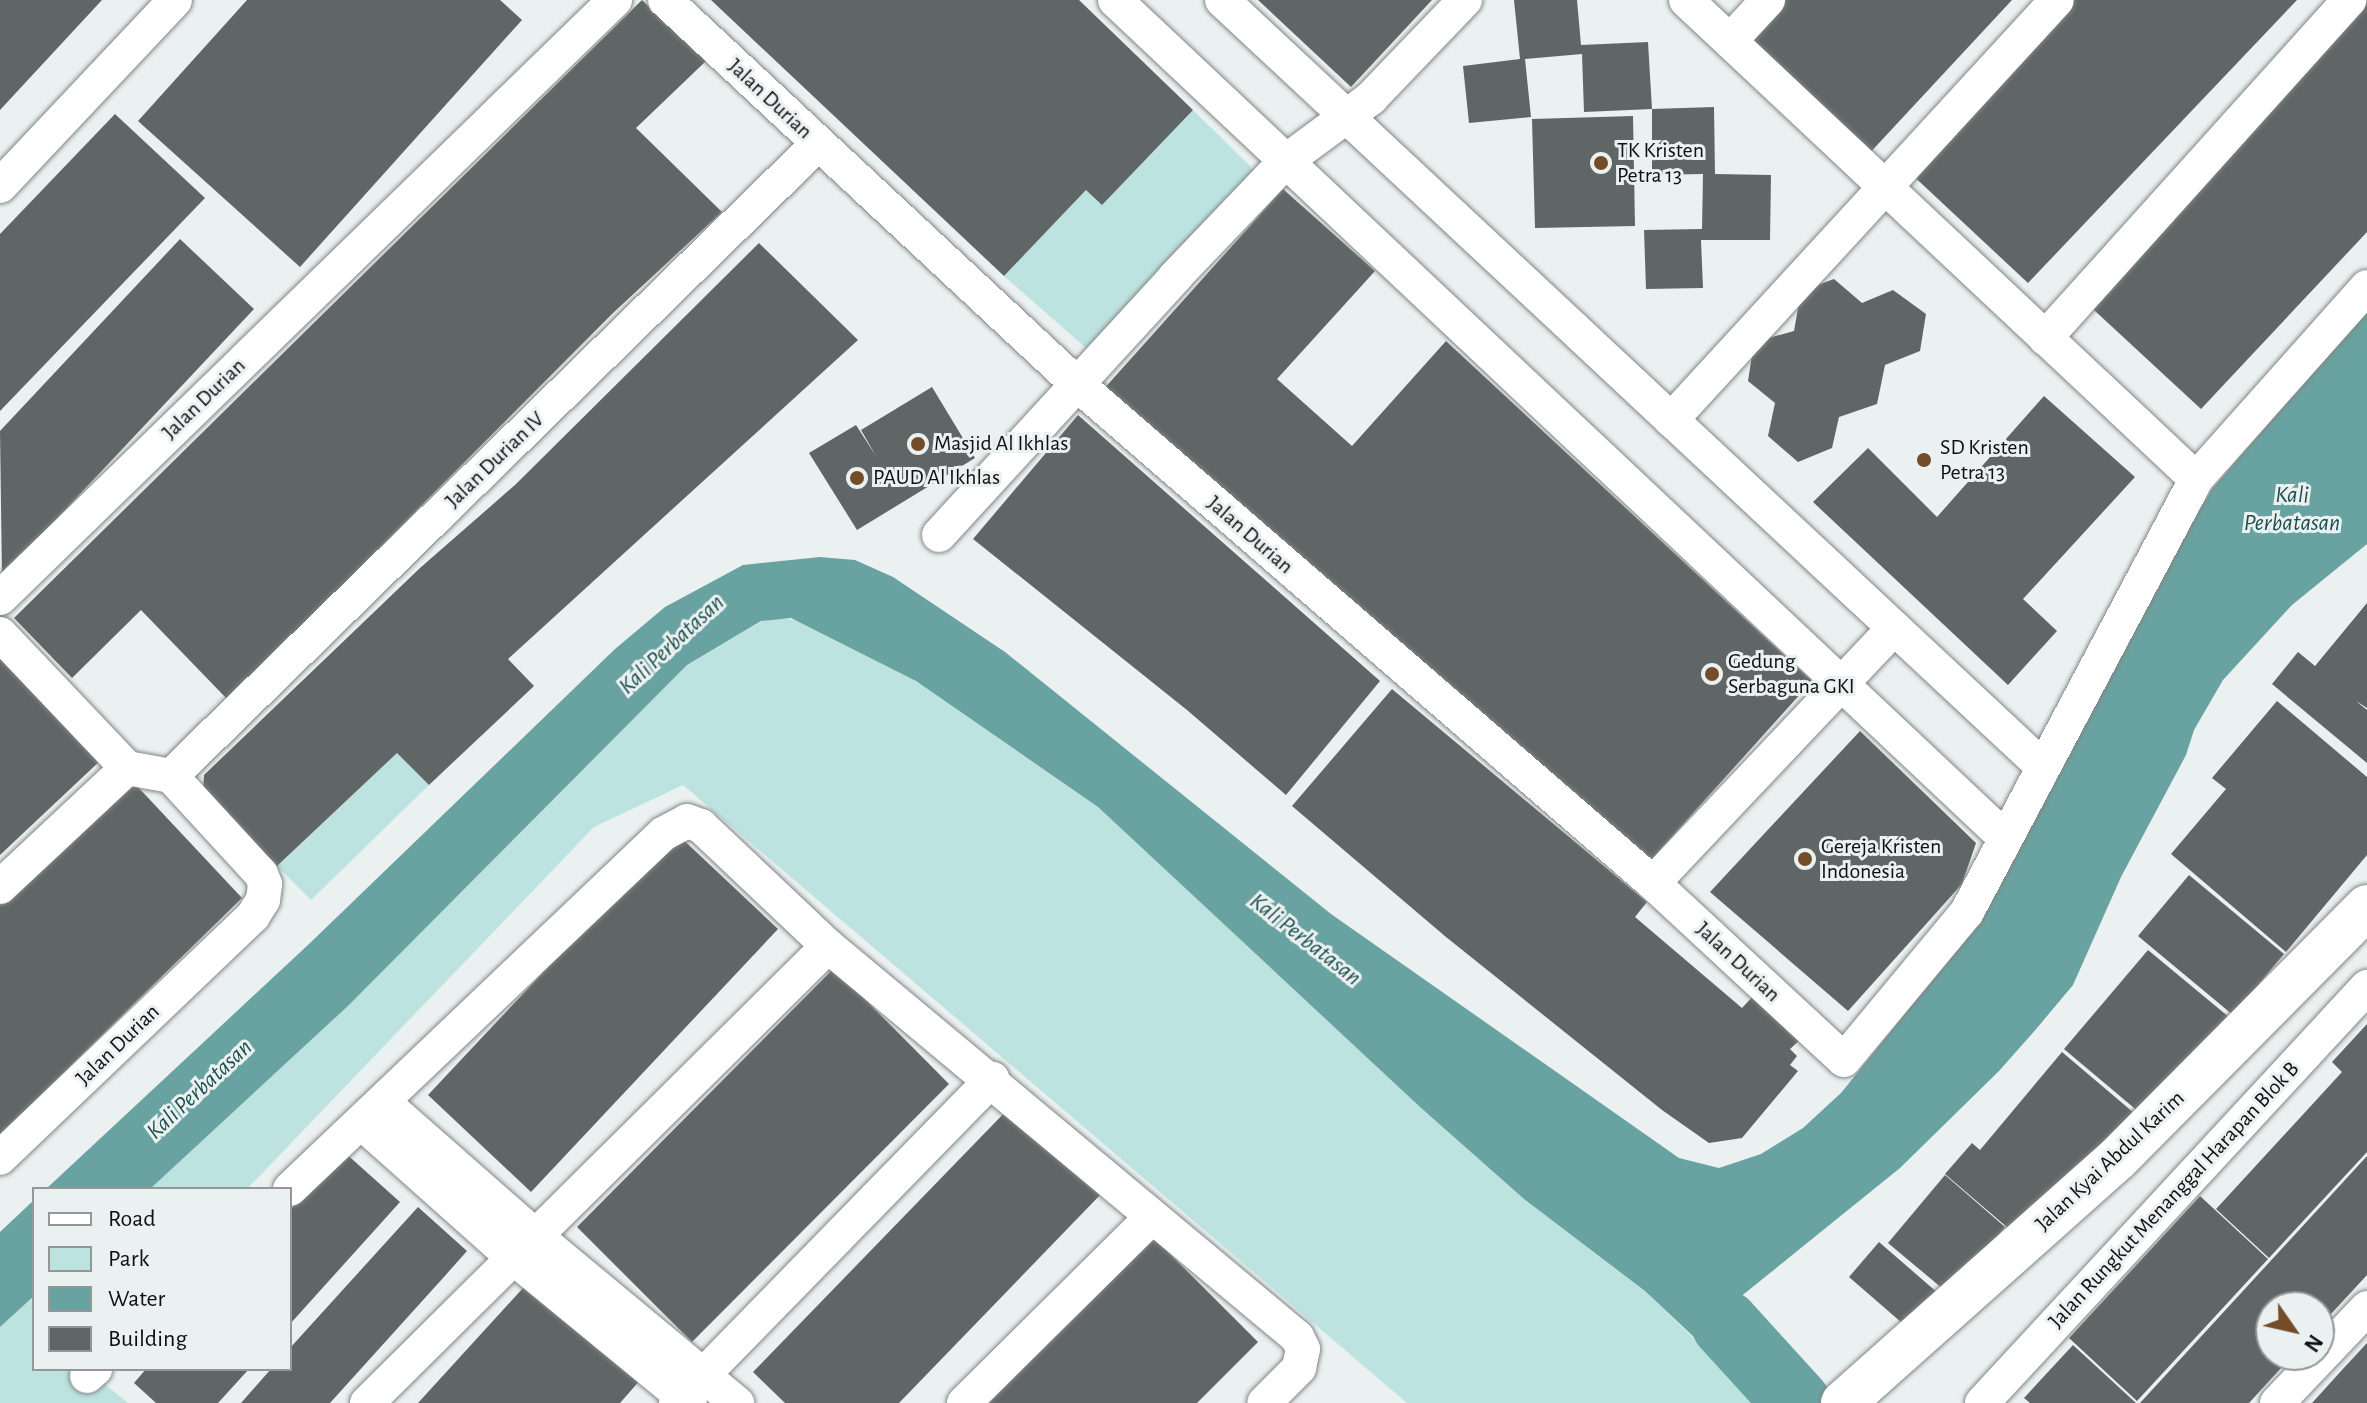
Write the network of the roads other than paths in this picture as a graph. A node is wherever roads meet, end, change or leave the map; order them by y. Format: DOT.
graph roads {
  1 [pos="175,0"];
  2 [pos="615,0"];
  3 [pos="665,0"];
  4 [pos="1115,0"];
  5 [pos="1222,0"];
  6 [pos="1465,0"];
  7 [pos="1686,0"];
  8 [pos="1768,0"];
  9 [pos="2057,0"];
  10 [pos="2349,0"];
  11 [pos="1730,41"];
  12 [pos="1346,116"];
  13 [pos="818,144"];
  14 [pos="1286,161"];
  15 [pos="1883,185"];
  16 [pos="0,186"];
  17 [pos="2367,287"];
  18 [pos="2045,338"];
  19 [pos="1077,384"];
  20 [pos="1671,420"];
  21 [pos="2196,479"];
  22 [pos="939,535"];
  23 [pos="0,598"];
  24 [pos="1894,628"];
  25 [pos="0,634"];
  26 [pos="1839,682"];
  27 [pos="2042,766"];
  28 [pos="127,768"];
  29 [pos="171,776"];
  30 [pos="2004,837"];
  31 [pos="1653,883"];
  32 [pos="0,887"];
  33 [pos="2367,907"];
  34 [pos="828,946"];
  35 [pos="2367,987"];
  36 [pos="992,1079"];
  37 [pos="372,1112"];
  38 [pos="0,1158"];
  39 [pos="292,1187"];
  40 [pos="1152,1217"];
  41 [pos="527,1249"];
  42 [pos="2367,1308"];
  43 [pos="688,1394"];
  44 [pos="1847,1402"];
  45 [pos="367,1403"];
  46 [pos="737,1403"];
  47 [pos="964,1403"];
  48 [pos="1264,1403"];
  49 [pos="1982,1403"];
  50 [pos="2277,1403"];
  1 -- 16 [label="street"];
  2 -- 23 [label="street, Jalan Durian"];
  3 -- 13 [label="street, Jalan Durian"];
  4 -- 14 [label="street"];
  5 -- 12 [label="street"];
  6 -- 12 [label="street"];
  7 -- 11 [label="street"];
  8 -- 11 [label="street"];
  9 -- 15 [label="street"];
  10 -- 18 [label="street"];
  11 -- 15 [label="street"];
  12 -- 14 [label="street"];
  12 -- 20 [label="street"];
  13 -- 19 [label="street, Jalan Durian"];
  13 -- 29 [label="street, Jalan Durian IV"];
  14 -- 19 [label="street"];
  14 -- 26 [label="street"];
  15 -- 18 [label="street"];
  15 -- 20 [label="street"];
  17 -- 21 [label="street"];
  18 -- 21 [label="street"];
  19 -- 22 [label="street"];
  19 -- 31 [label="street, Jalan Durian"];
  20 -- 24 [label="street"];
  21 -- 27 [label="street"];
  24 -- 26 [label="street"];
  24 -- 27 [label="street"];
  25 -- 28 [label="street"];
  26 -- 30 [label="street"];
  26 -- 31 [label="street"];
  27 -- 30 [label="street"];
  28 -- 29 [label="street"];
  28 -- 32 [label="street"];
  29 -- 38 [label="street, Jalan Durian"];
  30 -- 31 [label="street, Jalan Durian"];
  33 -- 44 [label="street, Jalan Kyai Abdul Karim"];
  34 -- 36 [label="street"];
  34 -- 37 [label="street"];
  34 -- 41 [label="street"];
  35 -- 49 [label="street, Jalan Rungkut Menanggal Harapan Blok B"];
  36 -- 40 [label="street"];
  36 -- 43 [label="street"];
  37 -- 39 [label="street"];
  37 -- 41 [label="street"];
  40 -- 47 [label="street"];
  40 -- 48 [label="street"];
  41 -- 43 [label="street"];
  41 -- 45 [label="street"];
  42 -- 50 [label="street"];
  43 -- 46 [label="street"];
}
